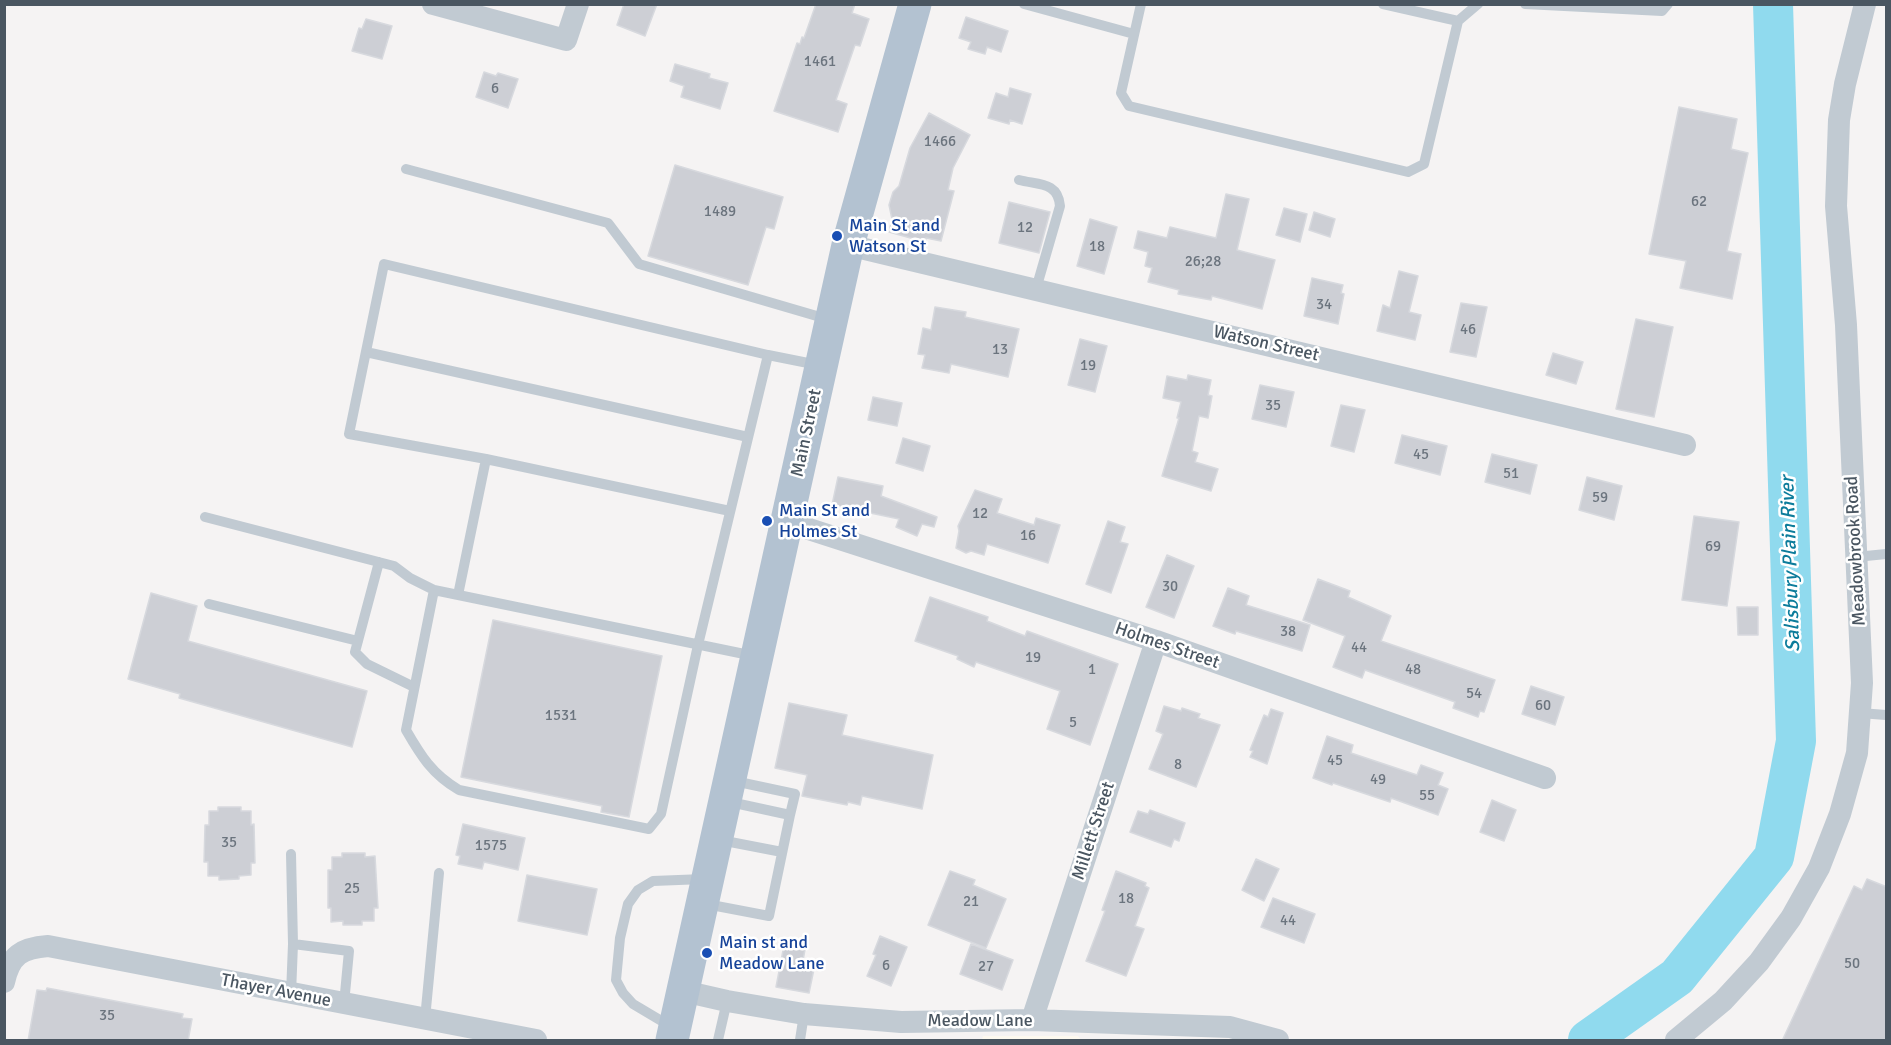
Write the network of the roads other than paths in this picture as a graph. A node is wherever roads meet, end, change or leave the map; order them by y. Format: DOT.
graph roads {
  1 [pos="433,4"];
  2 [pos="578,4"];
  3 [pos="915,4"];
  4 [pos="1024,4"];
  5 [pos="1140,4"];
  6 [pos="1383,4"];
  7 [pos="1478,4"];
  8 [pos="1525,4"];
  9 [pos="1668,4"];
  10 [pos="1865,4"];
  11 [pos="1406,7"];
  12 [pos="1458,21"];
  13 [pos="1134,34"];
  14 [pos="406,170"];
  15 [pos="1019,180"];
  16 [pos="848,244"];
  17 [pos="1036,290"];
  18 [pos="831,320"];
  19 [pos="366,352"];
  20 [pos="768,355"];
  21 [pos="821,366"];
  22 [pos="748,437"];
  23 [pos="1684,444"];
  24 [pos="486,459"];
  25 [pos="730,511"];
  26 [pos="205,517"];
  27 [pos="787,522"];
  28 [pos="1887,554"];
  29 [pos="1856,557"];
  30 [pos="379,562"];
  31 [pos="434,590"];
  32 [pos="458,595"];
  33 [pos="209,604"];
  34 [pos="358,641"];
  35 [pos="1155,641"];
  36 [pos="698,645"];
  37 [pos="757,657"];
  38 [pos="414,687"];
  39 [pos="1860,713"];
  40 [pos="1887,715"];
  41 [pos="1545,778"];
  42 [pos="727,790"];
  43 [pos="790,815"];
  44 [pos="716,839"];
  45 [pos="782,852"];
  46 [pos="291,854"];
  47 [pos="439,873"];
  48 [pos="705,891"];
  49 [pos="293,944"];
  50 [pos="4,982"];
  51 [pos="683,991"];
  52 [pos="291,994"];
  53 [pos="727,1001"];
  54 [pos="344,1004"];
  55 [pos="804,1014"];
  56 [pos="424,1019"];
  57 [pos="1032,1020"];
  58 [pos="673,1034"];
  59 [pos="536,1041"];
  60 [pos="718,1041"];
  61 [pos="800,1041"];
  62 [pos="1278,1041"];
  63 [pos="1676,1041"];
  1 -- 2 [label="street"];
  3 -- 16 [label="main road, Main Street"];
  4 -- 13 [label="lane"];
  5 -- 13 [label="lane"];
  6 -- 11 [label="lane"];
  7 -- 12 [label="lane"];
  8 -- 9 [label="lane"];
  10 -- 29 [label="street, Meadowbrook Road"];
  11 -- 12 [label="lane"];
  12 -- 13 [label="lane"];
  14 -- 18 [label="lane"];
  15 -- 17 [label="lane"];
  16 -- 17 [label="street, Watson Street"];
  16 -- 18 [label="main road, Main Street"];
  17 -- 23 [label="street, Watson Street"];
  18 -- 21 [label="main road, Main Street"];
  19 -- 20 [label="lane"];
  19 -- 22 [label="lane"];
  19 -- 24 [label="lane"];
  20 -- 21 [label="lane"];
  20 -- 22 [label="lane"];
  21 -- 27 [label="main road, Main Street"];
  22 -- 25 [label="lane"];
  24 -- 25 [label="lane"];
  24 -- 32 [label="lane"];
  25 -- 36 [label="lane"];
  26 -- 30 [label="lane"];
  27 -- 35 [label="street, Holmes Street"];
  27 -- 37 [label="main road, Main Street"];
  28 -- 29 [label="lane"];
  29 -- 39 [label="street, Meadowbrook Road"];
  30 -- 31 [label="lane"];
  30 -- 34 [label="lane"];
  31 -- 32 [label="lane"];
  31 -- 38 [label="lane"];
  32 -- 36 [label="lane"];
  33 -- 34 [label="lane"];
  34 -- 38 [label="lane"];
  35 -- 41 [label="street, Holmes Street"];
  35 -- 57 [label="street, Millett Street"];
  36 -- 37 [label="lane"];
  36 -- 38 [label="lane"];
  37 -- 42 [label="main road, Main Street"];
  39 -- 40 [label="lane"];
  39 -- 63 [label="street, Meadowbrook Road"];
  42 -- 43 [label="lane"];
  42 -- 43 [label="lane"];
  42 -- 44 [label="main road, Main Street"];
  43 -- 45 [label="lane"];
  44 -- 45 [label="lane"];
  44 -- 48 [label="main road, Main Street"];
  45 -- 48 [label="lane"];
  46 -- 49 [label="lane"];
  47 -- 56 [label="lane"];
  48 -- 51 [label="main road, Main Street"];
  48 -- 58 [label="lane"];
  49 -- 52 [label="lane"];
  49 -- 54 [label="lane"];
  50 -- 52 [label="street, Thayer Avenue"];
  51 -- 53 [label="street, Meadow Lane"];
  51 -- 58 [label="main road, Main Street"];
  52 -- 54 [label="street, Thayer Avenue"];
  53 -- 55 [label="street, Meadow Lane"];
  53 -- 60 [label="lane"];
  54 -- 56 [label="street, Thayer Avenue"];
  55 -- 57 [label="street, Meadow Lane"];
  55 -- 61 [label="lane"];
  56 -- 59 [label="street, Thayer Avenue"];
  57 -- 62 [label="street, Meadow Lane"];
}
